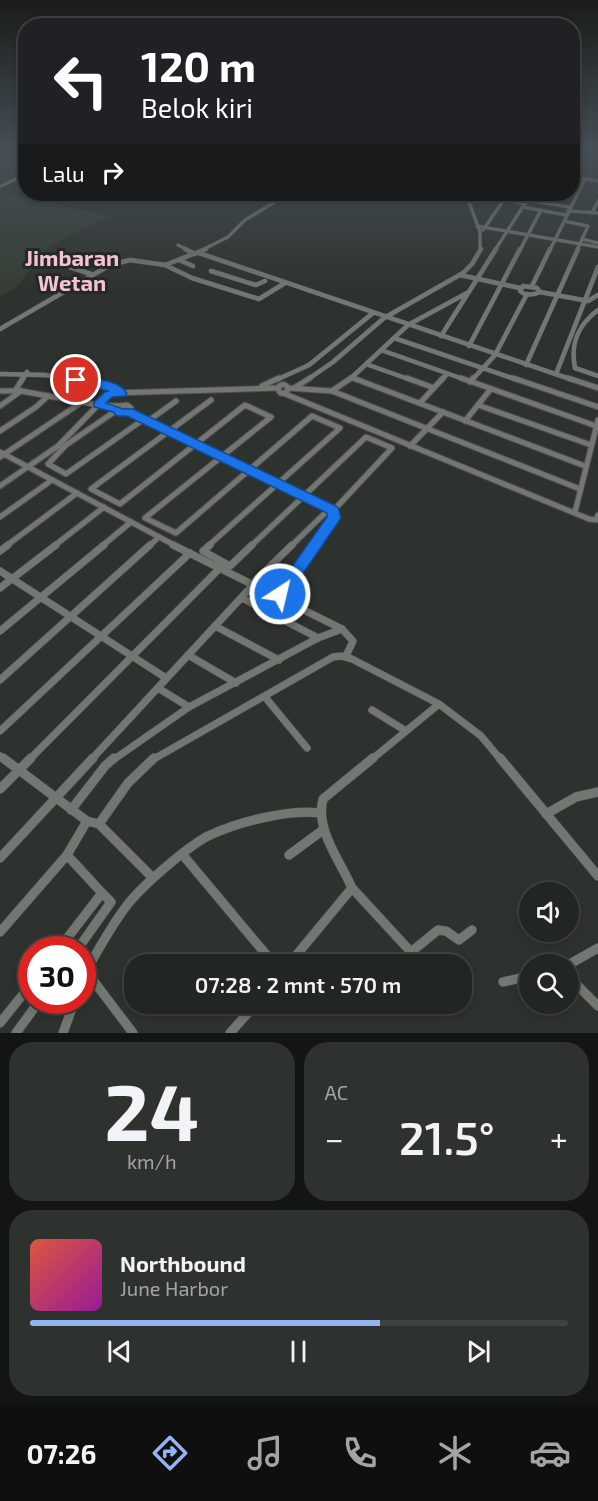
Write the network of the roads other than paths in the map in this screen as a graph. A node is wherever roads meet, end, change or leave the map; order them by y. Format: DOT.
graph roads {
  1 [pos="276,201"];
  2 [pos="468,201"];
  3 [pos="490,201"];
  4 [pos="503,201"];
  5 [pos="509,201"];
  6 [pos="527,201"];
  7 [pos="573,201"];
  8 [pos="598,201"];
  9 [pos="547,203"];
  10 [pos="525,204"];
  11 [pos="541,210"];
  12 [pos="568,211"];
  13 [pos="495,212"];
  14 [pos="592,213"];
  15 [pos="598,213"];
  16 [pos="564,221"];
  17 [pos="477,226"];
  18 [pos="485,227"];
  19 [pos="506,231"];
  20 [pos="480,234"];
  21 [pos="528,234"];
  22 [pos="554,239"];
  23 [pos="581,241"];
  24 [pos="178,245"];
  25 [pos="598,245"];
  26 [pos="481,251"];
  27 [pos="197,253"];
  28 [pos="493,253"];
  29 [pos="48,260"];
  30 [pos="179,260"];
  31 [pos="165,265"];
  32 [pos="239,265"];
  33 [pos="472,265"];
  34 [pos="193,266"];
  35 [pos="485,267"];
  36 [pos="598,267"];
  37 [pos="212,271"];
  38 [pos="91,274"];
  39 [pos="226,274"];
  40 [pos="462,274"];
  41 [pos="478,278"];
  42 [pos="265,281"];
  43 [pos="285,283"];
  44 [pos="501,284"];
  45 [pos="532,286"];
  46 [pos="520,288"];
  47 [pos="540,292"];
  48 [pos="468,293"];
  49 [pos="527,294"];
  50 [pos="557,295"];
  51 [pos="598,295"];
  52 [pos="584,301"];
  53 [pos="598,310"];
  54 [pos="372,312"];
  55 [pos="385,317"];
  56 [pos="420,319"];
  57 [pos="408,326"];
  58 [pos="416,328"];
  59 [pos="0,329"];
  60 [pos="441,336"];
  61 [pos="394,338"];
  62 [pos="469,346"];
  63 [pos="381,350"];
  64 [pos="495,355"];
  65 [pos="366,364"];
  66 [pos="526,365"];
  67 [pos="483,368"];
  68 [pos="27,372"];
  69 [pos="0,374"];
  70 [pos="447,374"];
  71 [pos="556,374"];
  72 [pos="598,376"];
  73 [pos="352,378"];
  74 [pos="470,382"];
  75 [pos="262,387"];
  76 [pos="277,388"];
  77 [pos="291,388"];
  78 [pos="434,388"];
  79 [pos="598,388"];
  80 [pos="490,390"];
  81 [pos="18,391"];
  82 [pos="332,391"];
  83 [pos="0,392"];
  84 [pos="121,393"];
  85 [pos="283,393"];
  86 [pos="48,396"];
  87 [pos="211,400"];
  88 [pos="176,401"];
  89 [pos="82,402"];
  90 [pos="420,404"];
  91 [pos="98,405"];
  92 [pos="478,405"];
  93 [pos="0,406"];
  94 [pos="598,407"];
  95 [pos="118,409"];
  96 [pos="443,412"];
  97 [pos="146,420"];
  98 [pos="465,420"];
  99 [pos="597,423"];
  100 [pos="426,429"];
  101 [pos="0,431"];
  102 [pos="168,431"];
  103 [pos="195,444"];
  104 [pos="591,445"];
  105 [pos="410,446"];
  106 [pos="1,454"];
  107 [pos="221,456"];
  108 [pos="585,466"];
  109 [pos="28,467"];
  110 [pos="249,470"];
  111 [pos="52,480"];
  112 [pos="277,484"];
  113 [pos="0,486"];
  114 [pos="580,489"];
  115 [pos="76,493"];
  116 [pos="303,497"];
  117 [pos="104,507"];
  118 [pos="333,511"];
  119 [pos="575,512"];
  120 [pos="598,515"];
  121 [pos="0,517"];
  122 [pos="131,522"];
  123 [pos="159,537"];
  124 [pos="0,551"];
  125 [pos="190,553"];
  126 [pos="219,568"];
  127 [pos="0,571"];
  128 [pos="12,579"];
  129 [pos="253,585"];
  130 [pos="0,588"];
  131 [pos="40,596"];
  132 [pos="242,598"];
  133 [pos="71,616"];
  134 [pos="215,626"];
  135 [pos="342,629"];
  136 [pos="0,631"];
  137 [pos="100,636"];
  138 [pos="318,638"];
  139 [pos="132,656"];
  140 [pos="188,656"];
  141 [pos="346,656"];
  142 [pos="279,660"];
  143 [pos="166,678"];
  144 [pos="0,680"];
  145 [pos="236,683"];
  146 [pos="158,688"];
  147 [pos="265,697"];
  148 [pos="439,704"];
  149 [pos="189,707"];
  150 [pos="372,710"];
  151 [pos="0,731"];
  152 [pos="406,731"];
  153 [pos="307,748"];
  154 [pos="0,756"];
  155 [pos="18,771"];
  156 [pos="0,789"];
  157 [pos="598,792"];
  158 [pos="56,798"];
  159 [pos="71,810"];
  160 [pos="320,813"];
  161 [pos="546,814"];
  162 [pos="92,823"];
  163 [pos="323,830"];
  164 [pos="182,854"];
  165 [pos="67,855"];
  166 [pos="289,855"];
  167 [pos="0,858"];
  168 [pos="598,876"];
  169 [pos="153,878"];
  170 [pos="352,888"];
  171 [pos="102,893"];
  172 [pos="472,930"];
  173 [pos="0,932"];
  174 [pos="69,936"];
  175 [pos="87,936"];
  176 [pos="598,948"];
  177 [pos="266,954"];
  178 [pos="297,954"];
  179 [pos="96,955"];
  180 [pos="579,959"];
  181 [pos="519,977"];
  182 [pos="503,982"];
  183 [pos="579,987"];
  184 [pos="96,990"];
  185 [pos="18,1000"];
  186 [pos="598,1006"];
  187 [pos="30,1014"];
  188 [pos="70,1014"];
  189 [pos="247,1014"];
  190 [pos="0,1023"];
  191 [pos="16,1033"];
  192 [pos="63,1033"];
  193 [pos="133,1033"];
  194 [pos="230,1033"];
  1 -- 27 [label="street"];
  2 -- 17 [label="street"];
  3 -- 13 [label="street"];
  4 -- 13 [label="street"];
  5 -- 10 [label="street"];
  6 -- 10 [label="street"];
  7 -- 12 [label="street"];
  8 -- 14 [label="street"];
  9 -- 10 [label="street"];
  9 -- 12 [label="street"];
  10 -- 11 [label="street"];
  10 -- 19 [label="street"];
  11 -- 12 [label="street"];
  11 -- 21 [label="street"];
  12 -- 14 [label="street"];
  12 -- 16 [label="street"];
  13 -- 18 [label="street"];
  14 -- 15 [label="street"];
  16 -- 22 [label="street"];
  16 -- 23 [label="street"];
  17 -- 18 [label="street"];
  17 -- 20 [label="street"];
  18 -- 19 [label="street"];
  18 -- 20 [label="street"];
  19 -- 21 [label="street"];
  19 -- 28 [label="street"];
  20 -- 26 [label="street"];
  21 -- 22 [label="street"];
  21 -- 44 [label="street"];
  22 -- 23 [label="street"];
  22 -- 45 [label="street"];
  23 -- 25 [label="street"];
  23 -- 50 [label="street"];
  24 -- 27 [label="street"];
  26 -- 28 [label="street"];
  26 -- 33 [label="street"];
  27 -- 30 [label="street"];
  27 -- 32 [label="street"];
  28 -- 35 [label="street"];
  29 -- 38 [label="street"];
  30 -- 31 [label="street"];
  30 -- 34 [label="street"];
  31 -- 38 [label="street"];
  31 -- 43 [label="street"];
  32 -- 39 [label="street"];
  32 -- 43 [label="street"];
  33 -- 35 [label="street"];
  33 -- 40 [label="street"];
  35 -- 41 [label="street"];
  36 -- 52 [label="street"];
  37 -- 39 [label="street"];
  38 -- 59 [label="street"];
  39 -- 42 [label="street"];
  40 -- 41 [label="street"];
  40 -- 55 [label="street"];
  41 -- 44 [label="street"];
  41 -- 48 [label="street"];
  43 -- 54 [label="street"];
  44 -- 46 [label="street"];
  44 -- 62 [label="street"];
  45 -- 46 [label="street"];
  45 -- 47 [label="street"];
  46 -- 49 [label="street"];
  47 -- 49 [label="street"];
  47 -- 50 [label="street"];
  48 -- 56 [label="street"];
  48 -- 60 [label="street"];
  49 -- 64 [label="street"];
  50 -- 52 [label="street"];
  50 -- 66 [label="street"];
  51 -- 52 [label="street"];
  52 -- 71 [label="street"];
  53 -- 72 [label="street"];
  54 -- 55 [label="street"];
  54 -- 75 [label="street"];
  55 -- 57 [label="street"];
  55 -- 77 [label="street"];
  56 -- 57 [label="street"];
  56 -- 58 [label="street"];
  57 -- 58 [label="street"];
  57 -- 61 [label="street"];
  58 -- 60 [label="street"];
  60 -- 62 [label="street"];
  61 -- 63 [label="street"];
  61 -- 67 [label="street"];
  62 -- 64 [label="street"];
  63 -- 65 [label="street"];
  63 -- 70 [label="street"];
  64 -- 66 [label="street"];
  64 -- 67 [label="street"];
  65 -- 73 [label="street"];
  65 -- 78 [label="street"];
  66 -- 71 [label="street"];
  67 -- 74 [label="street"];
  67 -- 94 [label="street"];
  68 -- 69 [label="street"];
  68 -- 81 [label="street"];
  68 -- 84 [label="street"];
  70 -- 74 [label="street"];
  70 -- 78 [label="street"];
  71 -- 79 [label="street"];
  73 -- 82 [label="street"];
  73 -- 90 [label="street"];
  74 -- 80 [label="street"];
  75 -- 76 [label="street"];
  75 -- 84 [label="street"];
  76 -- 77 [label="street"];
  76 -- 85 [label="street"];
  77 -- 82 [label="street"];
  77 -- 85 [label="street"];
  78 -- 90 [label="street"];
  80 -- 92 [label="street"];
  80 -- 99 [label="street"];
  81 -- 83 [label="street"];
  81 -- 86 [label="street"];
  81 -- 93 [label="street"];
  82 -- 100 [label="street"];
  84 -- 91 [label="street"];
  85 -- 105 [label="street"];
  86 -- 89 [label="street"];
  86 -- 101 [label="street"];
  87 -- 102 [label="street"];
  88 -- 97 [label="street"];
  89 -- 91 [label="street"];
  89 -- 106 [label="street"];
  90 -- 96 [label="street"];
  91 -- 95 [label="street"];
  91 -- 109 [label="street"];
  92 -- 98 [label="street"];
  92 -- 104 [label="street"];
  95 -- 97 [label="street"];
  95 -- 97 [label="street"];
  96 -- 98 [label="street"];
  96 -- 100 [label="street"];
  97 -- 102 [label="street"];
  98 -- 108 [label="street"];
  99 -- 104 [label="street"];
  100 -- 105 [label="street"];
  100 -- 114 [label="street"];
  102 -- 103 [label="street"];
  102 -- 103 [label="street"];
  103 -- 107 [label="street"];
  103 -- 107 [label="street"];
  104 -- 108 [label="street"];
  105 -- 119 [label="street"];
  106 -- 109 [label="street"];
  107 -- 110 [label="street"];
  107 -- 110 [label="street"];
  108 -- 114 [label="street"];
  109 -- 111 [label="street"];
  109 -- 113 [label="street"];
  110 -- 112 [label="street"];
  110 -- 112 [label="street"];
  111 -- 115 [label="street"];
  111 -- 121 [label="street"];
  112 -- 116 [label="street"];
  112 -- 116 [label="street"];
  114 -- 119 [label="street"];
  115 -- 117 [label="street"];
  115 -- 124 [label="street"];
  116 -- 118 [label="street"];
  116 -- 118 [label="street"];
  117 -- 122 [label="street"];
  117 -- 128 [label="street"];
  118 -- 118 [label="street"];
  119 -- 120 [label="street"];
  122 -- 123 [label="street"];
  122 -- 131 [label="street"];
  123 -- 125 [label="street"];
  123 -- 133 [label="street"];
  125 -- 126 [label="street"];
  125 -- 137 [label="street"];
  126 -- 129 [label="street"];
  126 -- 139 [label="street"];
  127 -- 128 [label="street"];
  128 -- 130 [label="street"];
  128 -- 131 [label="street"];
  129 -- 132 [label="street"];
  129 -- 135 [label="street"];
  131 -- 133 [label="street"];
  131 -- 136 [label="street"];
  132 -- 134 [label="street"];
  132 -- 138 [label="street"];
  133 -- 137 [label="street"];
  133 -- 144 [label="street"];
  134 -- 140 [label="street"];
  134 -- 142 [label="street"];
  135 -- 138 [label="street"];
  135 -- 141 [label="street"];
  137 -- 139 [label="street"];
  137 -- 151 [label="street"];
  138 -- 142 [label="street"];
  139 -- 143 [label="street"];
  139 -- 155 [label="street"];
  140 -- 143 [label="street"];
  140 -- 145 [label="street"];
  141 -- 147 [label="street"];
  141 -- 148 [label="street"];
  142 -- 145 [label="street"];
  143 -- 146 [label="street"];
  145 -- 149 [label="street"];
  146 -- 149 [label="street"];
  146 -- 158 [label="street"];
  147 -- 153 [label="street"];
  147 -- 162 [label="street"];
  148 -- 152 [label="street"];
  148 -- 161 [label="street"];
  149 -- 159 [label="street"];
  150 -- 152 [label="street"];
  152 -- 160 [label="street"];
  154 -- 155 [label="street"];
  155 -- 156 [label="street"];
  155 -- 158 [label="street"];
  157 -- 161 [label="street"];
  158 -- 159 [label="street"];
  158 -- 167 [label="street"];
  159 -- 162 [label="street"];
  160 -- 163 [label="street"];
  160 -- 164 [label="street"];
  161 -- 168 [label="street"];
  162 -- 165 [label="street"];
  162 -- 169 [label="street"];
  163 -- 166 [label="street"];
  163 -- 170 [label="street"];
  164 -- 169 [label="street"];
  164 -- 177 [label="street"];
  165 -- 171 [label="street"];
  165 -- 173 [label="street"];
  169 -- 179 [label="street"];
  170 -- 172 [label="street"];
  170 -- 178 [label="street"];
  171 -- 174 [label="street"];
  171 -- 175 [label="street"];
  176 -- 180 [label="street"];
  181 -- 182 [label="street"];
  183 -- 186 [label="street"];
  184 -- 193 [label="street"];
  185 -- 190 [label="street"];
  187 -- 191 [label="street"];
  188 -- 192 [label="street"];
  189 -- 194 [label="street"];
}
